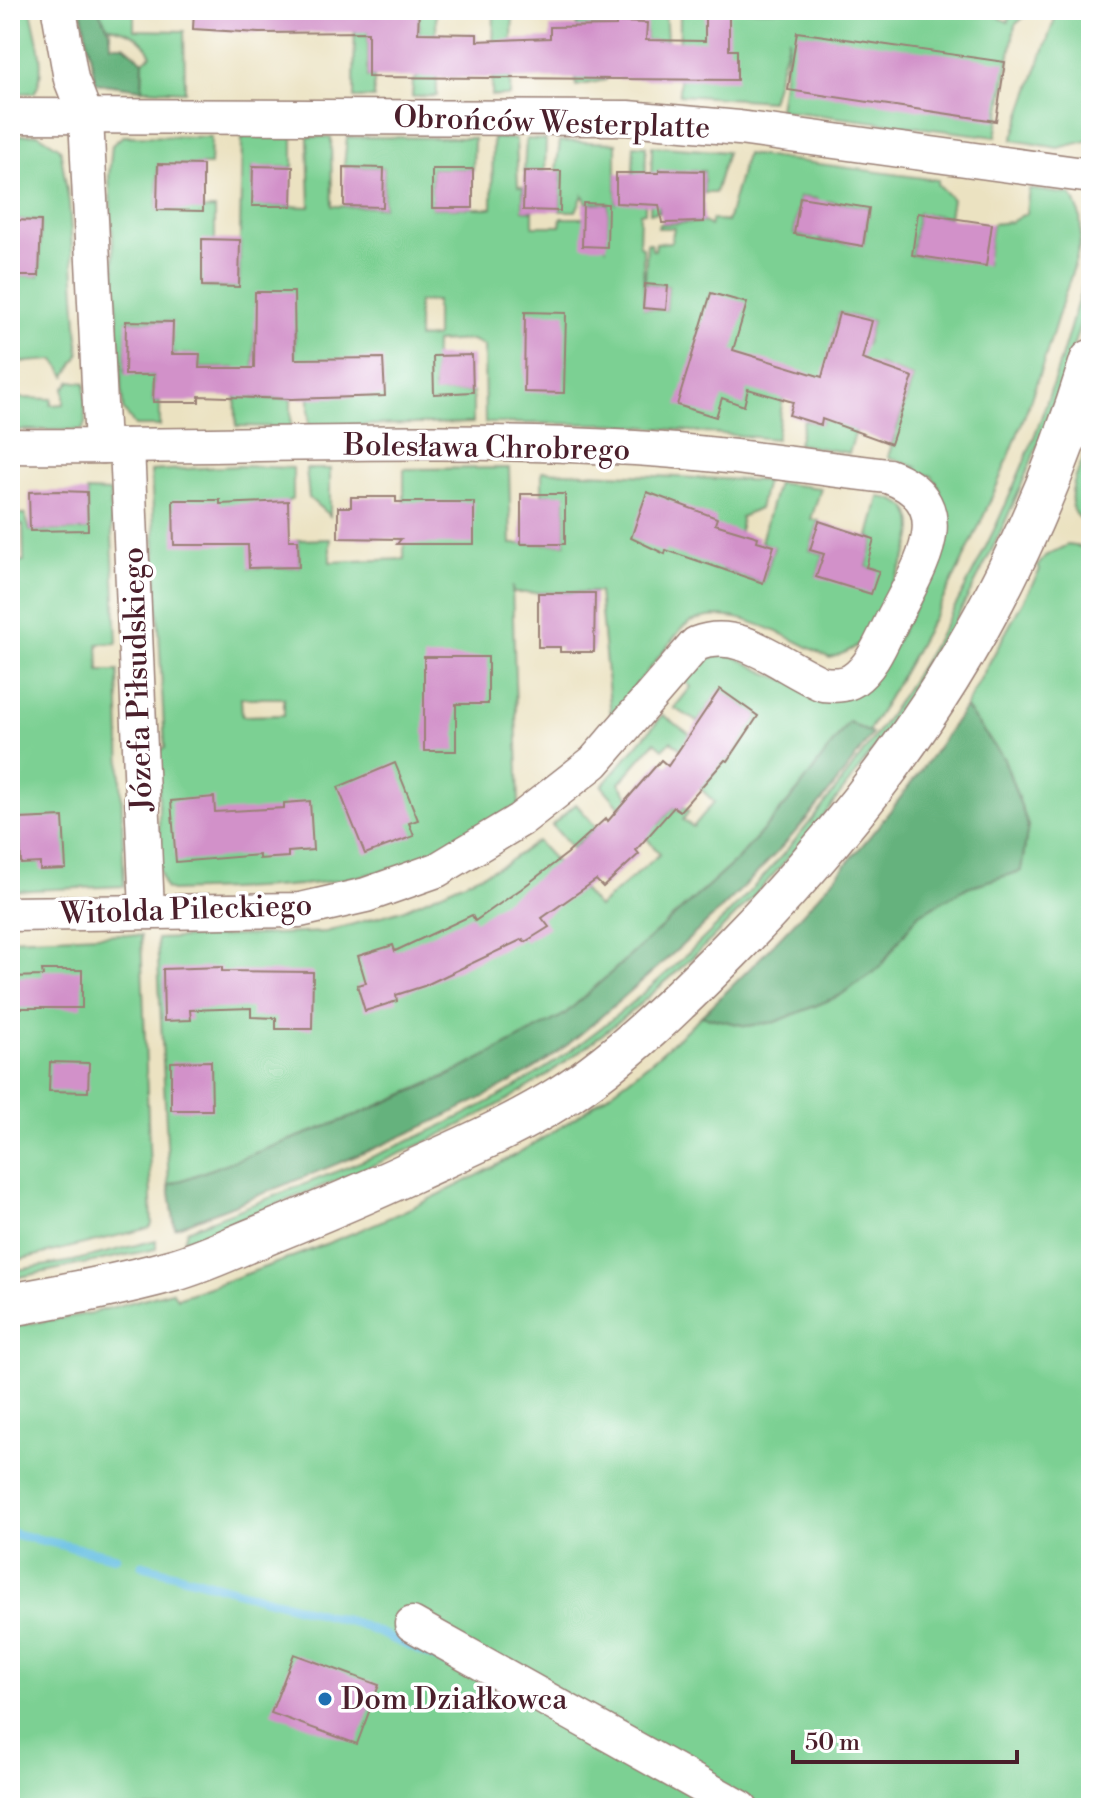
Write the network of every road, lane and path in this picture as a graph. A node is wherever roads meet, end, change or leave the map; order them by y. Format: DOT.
graph roads {
  1 [pos="59,10"];
  2 [pos="10,116"];
  3 [pos="86,117"];
  4 [pos="1091,176"];
  5 [pos="1091,361"];
  6 [pos="10,446"];
  7 [pos="115,446"];
  8 [pos="932,531"];
  9 [pos="147,911"];
  10 [pos="10,914"];
  11 [pos="10,1305"];
  12 [pos="412,1624"];
  13 [pos="741,1808"];
  1 -- 3 [label="street, Józefa Piłsudskiego"];
  2 -- 3 [label="street, Obrońców Westerplatte"];
  3 -- 4 [label="street, Obrońców Westerplatte"];
  3 -- 7 [label="street, Józefa Piłsudskiego"];
  5 -- 11 [label="main road"];
  6 -- 7 [label="street, Bolesława Chrobrego"];
  7 -- 8 [label="street, Bolesława Chrobrego"];
  7 -- 9 [label="street, Józefa Piłsudskiego"];
  8 -- 9 [label="street, Witolda Pileckiego"];
  9 -- 10 [label="street, Witolda Pileckiego"];
  12 -- 13 [label="street"];
}
